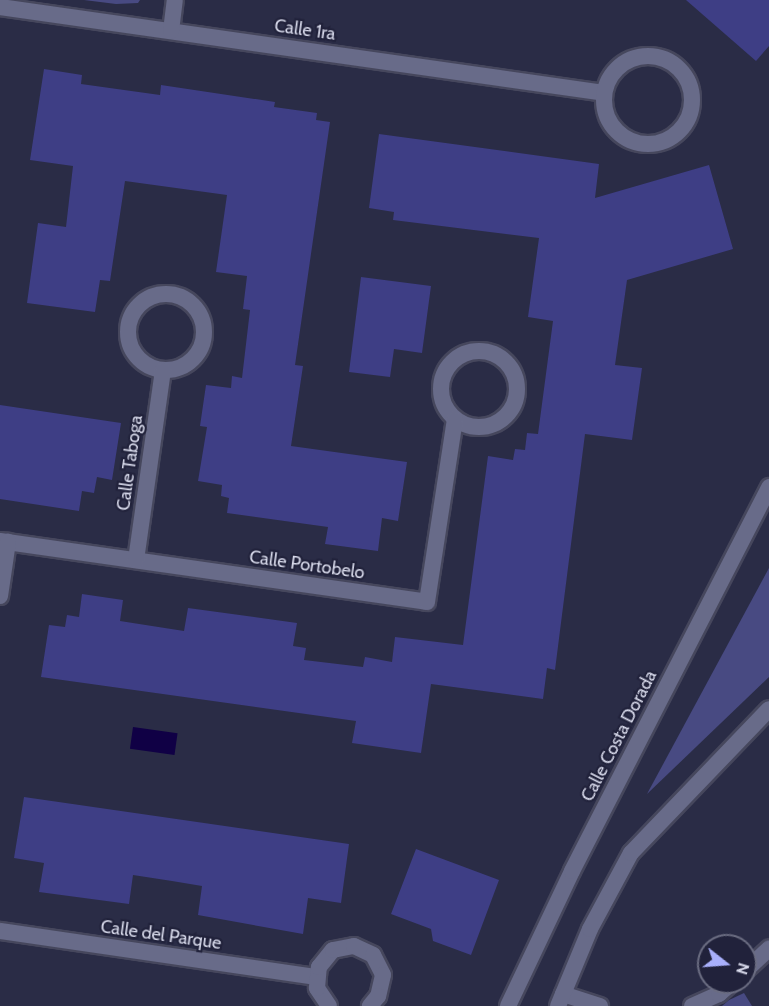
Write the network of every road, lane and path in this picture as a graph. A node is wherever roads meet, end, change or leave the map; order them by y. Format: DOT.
graph roads {
  1 [pos="175,0"];
  2 [pos="0,7"];
  3 [pos="171,31"];
  4 [pos="604,93"];
  5 [pos="163,371"];
  6 [pos="455,420"];
  7 [pos="769,487"];
  8 [pos="4,542"];
  9 [pos="136,560"];
  10 [pos="0,596"];
  11 [pos="769,709"];
  12 [pos="0,931"];
  13 [pos="769,950"];
  14 [pos="757,960"];
  15 [pos="316,977"];
  16 [pos="720,994"];
  17 [pos="561,1000"];
  18 [pos="329,1006"];
  19 [pos="370,1006"];
  20 [pos="508,1006"];
  21 [pos="600,1006"];
  22 [pos="692,1006"];
  1 -- 3 [label="street"];
  2 -- 3 [label="street, Calle 1ra"];
  3 -- 4 [label="street, Calle 1ra"];
  4 -- 4 [label="street"];
  5 -- 5 [label="street"];
  5 -- 9 [label="street, Calle Taboga"];
  6 -- 6 [label="street"];
  6 -- 9 [label="street, Calle Portobelo"];
  7 -- 20 [label="street, Calle Costa Dorada"];
  8 -- 9 [label="street, Calle Portobelo"];
  8 -- 10 [label="street"];
  11 -- 17 [label="street"];
  12 -- 15 [label="street, Calle del Parque"];
  13 -- 14 [label="street"];
  15 -- 18 [label="street"];
  15 -- 19 [label="street"];
  16 -- 22 [label="street"];
  17 -- 21 [label="street"];
}
